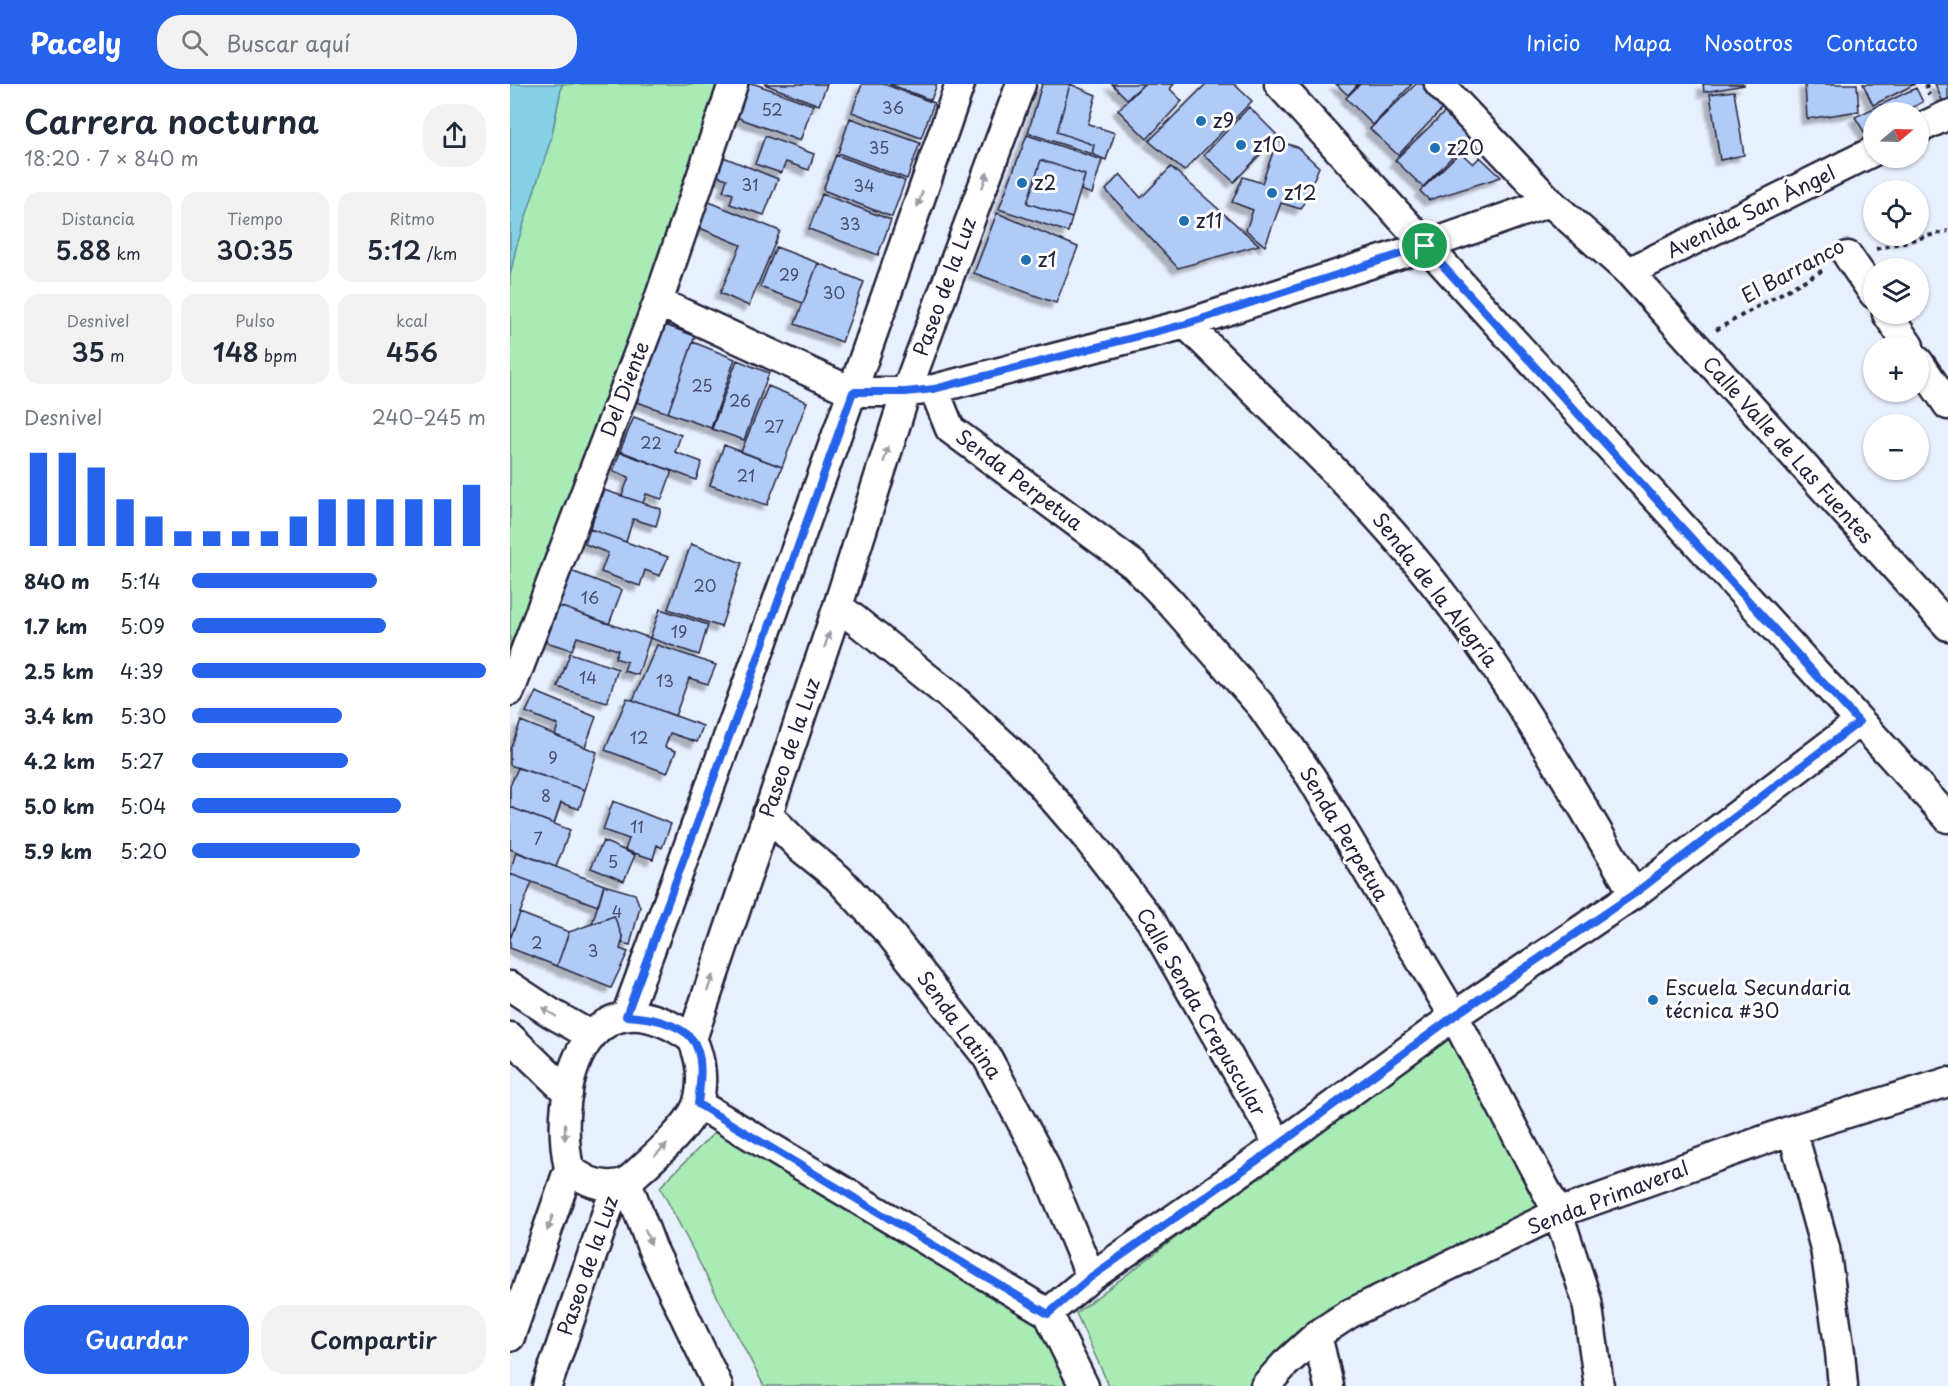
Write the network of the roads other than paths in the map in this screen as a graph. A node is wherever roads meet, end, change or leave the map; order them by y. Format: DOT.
graph roads {
  1 [pos="733,84"];
  2 [pos="960,84"];
  3 [pos="1021,84"];
  4 [pos="1279,84"];
  5 [pos="1439,84"];
  6 [pos="1948,115"];
  7 [pos="1929,124"];
  8 [pos="1863,156"];
  9 [pos="1550,202"];
  10 [pos="1425,246"];
  11 [pos="1848,256"];
  12 [pos="1629,272"];
  13 [pos="1863,278"];
  14 [pos="658,302"];
  15 [pos="1186,324"];
  16 [pos="1929,377"];
  17 [pos="934,389"];
  18 [pos="853,392"];
  19 [pos="906,392"];
  20 [pos="1948,405"];
  21 [pos="838,606"];
  22 [pos="1948,626"];
  23 [pos="510,691"];
  24 [pos="1859,722"];
  25 [pos="767,814"];
  26 [pos="1948,818"];
  27 [pos="1634,894"];
  28 [pos="510,986"];
  29 [pos="626,1016"];
  30 [pos="1454,1016"];
  31 [pos="590,1035"];
  32 [pos="510,1037"];
  33 [pos="692,1039"];
  34 [pos="1948,1082"];
  35 [pos="567,1092"];
  36 [pos="698,1104"];
  37 [pos="1792,1130"];
  38 [pos="1279,1145"];
  39 [pos="569,1168"];
  40 [pos="621,1184"];
  41 [pos="1558,1213"];
  42 [pos="1091,1277"];
  43 [pos="1048,1314"];
  44 [pos="1317,1335"];
  45 [pos="510,1337"];
  46 [pos="547,1386"];
  47 [pos="718,1386"];
  48 [pos="1084,1386"];
  49 [pos="1265,1386"];
  50 [pos="1329,1386"];
  51 [pos="1599,1386"];
  52 [pos="1843,1386"];
  1 -- 14 [label="street, Del Diente"];
  2 -- 18 [label="street, one-way"];
  19 -- 3 [label="street, Paseo de la Luz, one-way"];
  4 -- 10 [label="street"];
  5 -- 9 [label="street"];
  6 -- 7 [label="street"];
  8 -- 12 [label="street, Avenida San Ángel"];
  9 -- 10 [label="street"];
  9 -- 12 [label="street"];
  10 -- 15 [label="street"];
  10 -- 24 [label="street"];
  11 -- 13 [label="street"];
  12 -- 22 [label="street, Calle Valle de Las Fuentes"];
  14 -- 18 [label="street"];
  14 -- 23 [label="street, Del Diente"];
  15 -- 17 [label="street"];
  15 -- 27 [label="street, Senda de la Alegría"];
  16 -- 20 [label="street"];
  17 -- 19 [label="street"];
  17 -- 30 [label="street, Senda Perpetua"];
  18 -- 19 [label="street"];
  18 -- 29 [label="street"];
  21 -- 19 [label="street, Paseo de la Luz, one-way"];
  25 -- 21 [label="street, Paseo de la Luz, one-way"];
  21 -- 38 [label="street, Calle Senda Crepuscular"];
  24 -- 26 [label="street"];
  24 -- 27 [label="street"];
  33 -- 25 [label="street, Paseo de la Luz, one-way"];
  25 -- 42 [label="street, Senda Latina"];
  27 -- 30 [label="street"];
  31 -- 28 [label="street, one-way"];
  29 -- 31 [label="street"];
  29 -- 33 [label="street"];
  30 -- 38 [label="street"];
  30 -- 41 [label="street, Senda Perpetua"];
  31 -- 35 [label="street"];
  32 -- 35 [label="street"];
  33 -- 36 [label="street"];
  34 -- 37 [label="street, Senda Primaveral"];
  35 -- 39 [label="street, one-way"];
  40 -- 36 [label="street, Paseo de la Luz, one-way"];
  36 -- 43 [label="street"];
  37 -- 41 [label="street, Senda Primaveral"];
  37 -- 52 [label="street"];
  38 -- 42 [label="street"];
  39 -- 40 [label="street"];
  39 -- 45 [label="street, one-way"];
  40 -- 46 [label="street, Paseo de la Luz"];
  40 -- 47 [label="street, one-way"];
  41 -- 44 [label="street, Senda Primaveral"];
  41 -- 51 [label="street, Senda Perpetua"];
  42 -- 43 [label="street"];
  43 -- 48 [label="street"];
  44 -- 49 [label="street, Senda Primaveral"];
  44 -- 50 [label="street"];
}
